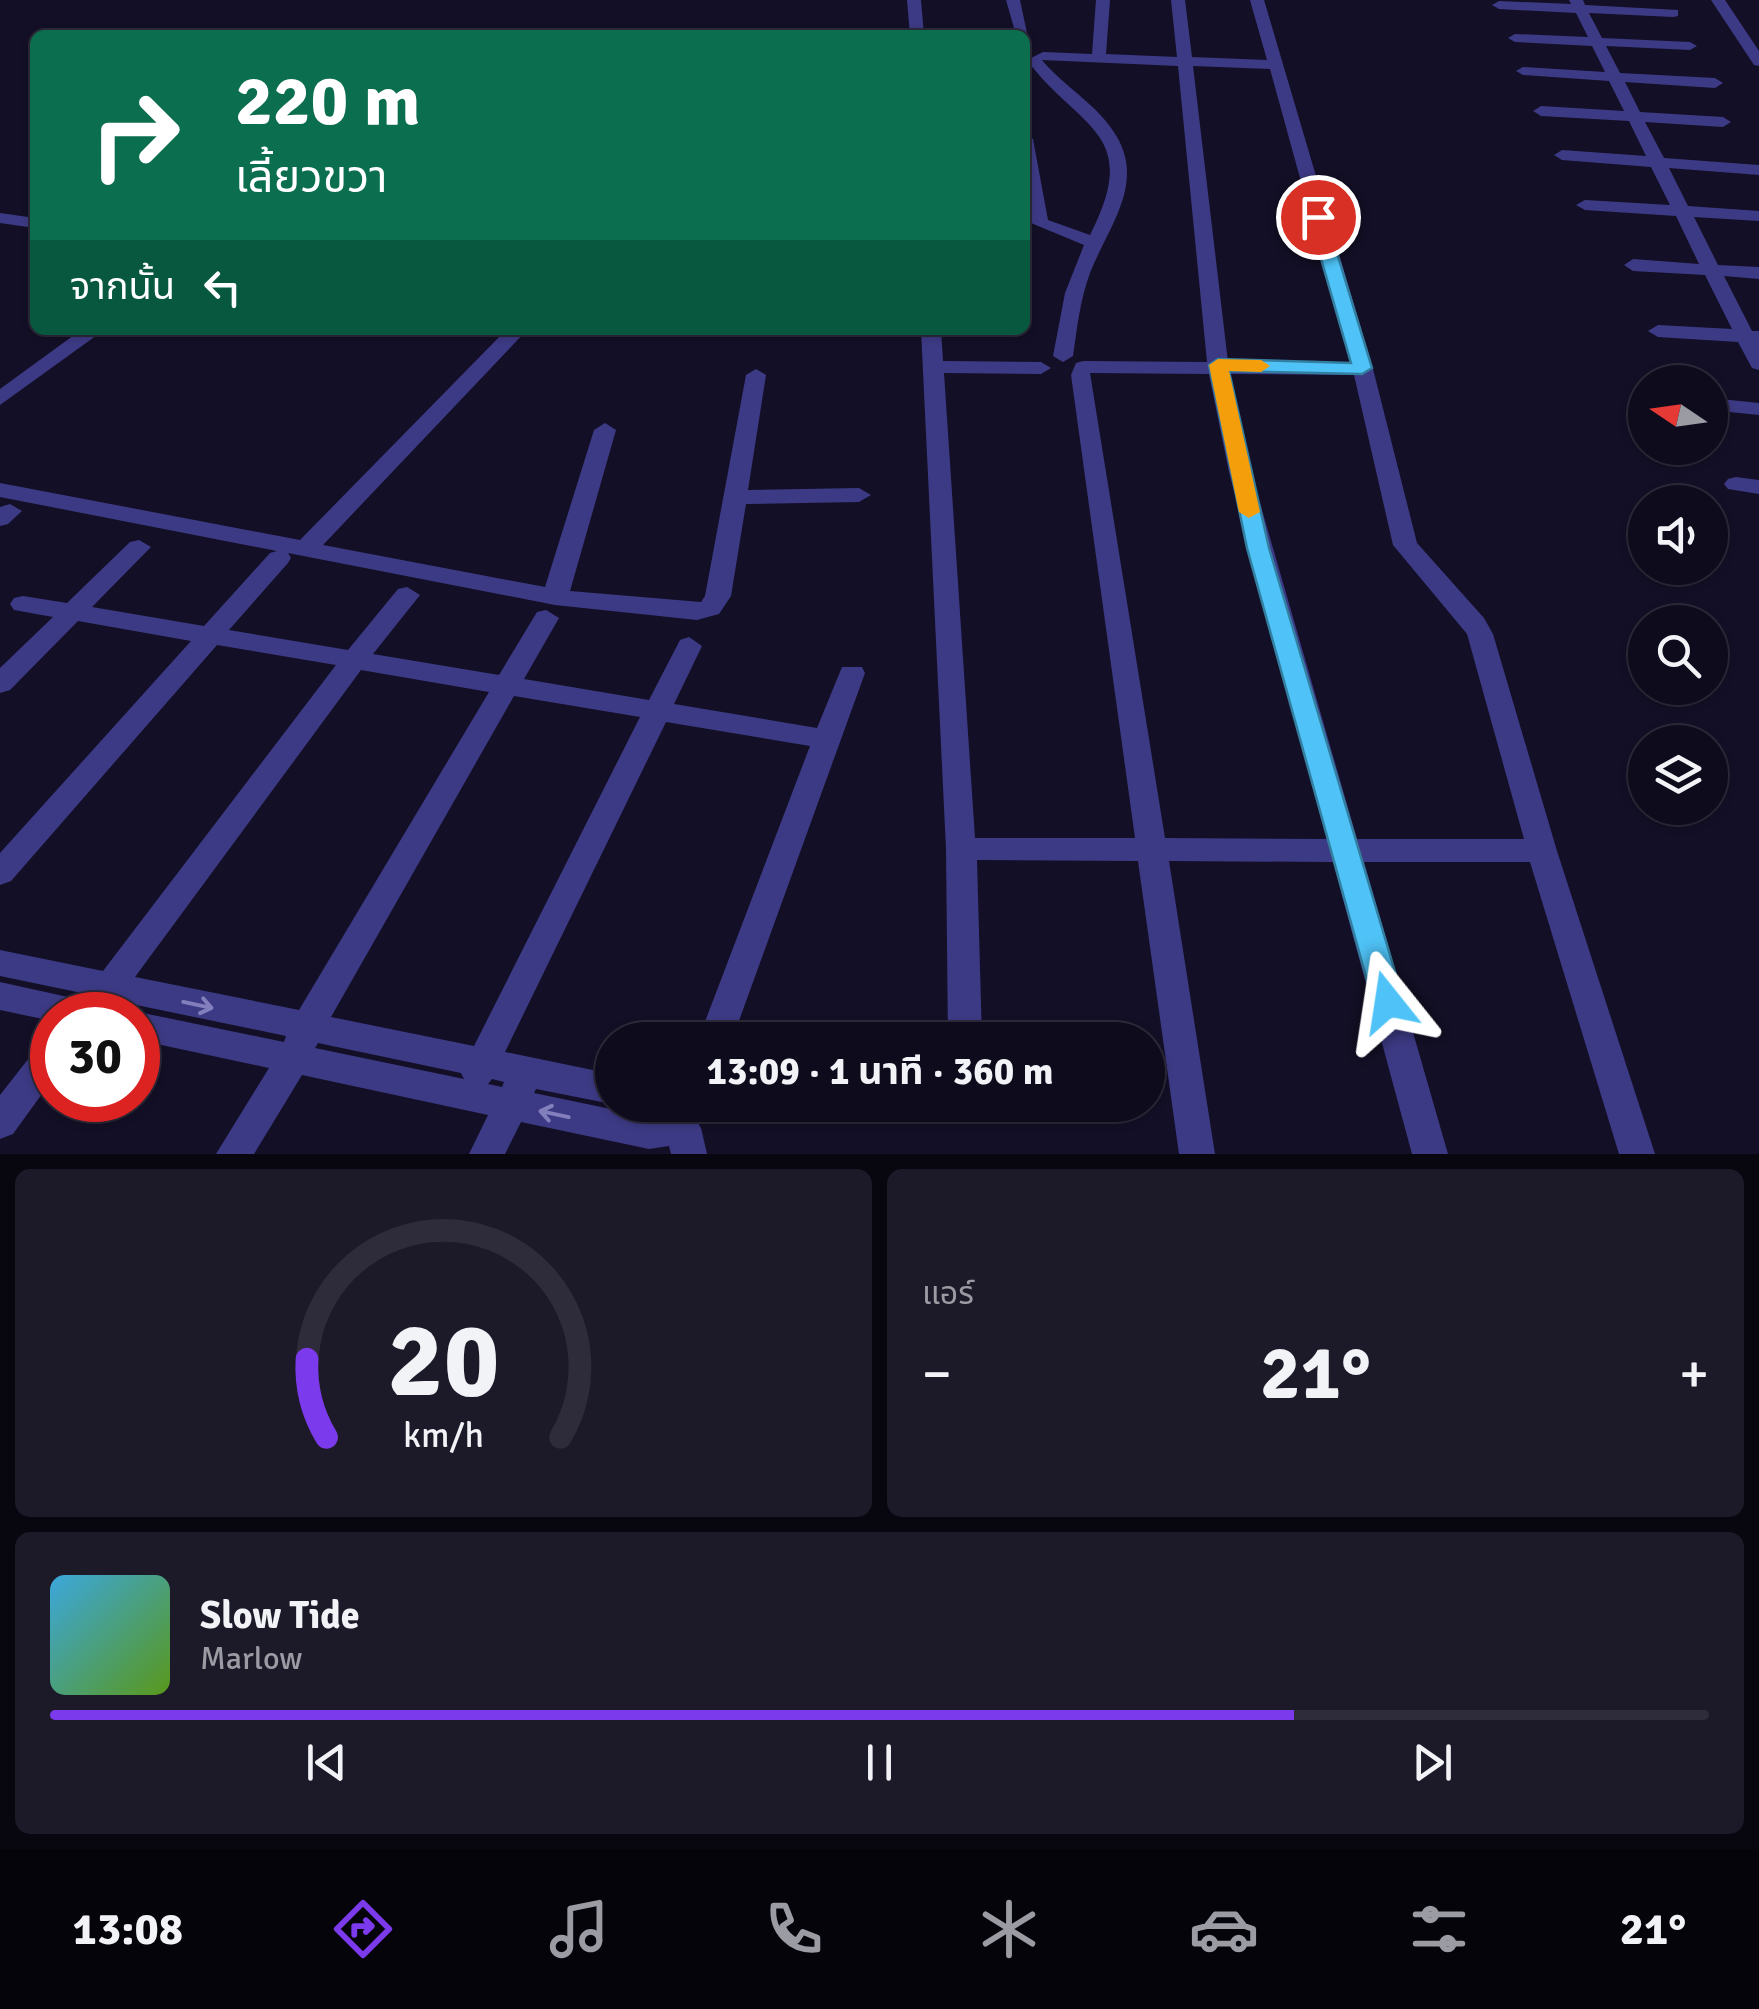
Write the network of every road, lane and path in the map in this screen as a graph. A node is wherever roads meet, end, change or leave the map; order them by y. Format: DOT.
graph roads {
  1 [pos="914,0"];
  2 [pos="1013,0"];
  3 [pos="1104,0"];
  4 [pos="1178,0"];
  5 [pos="1257,0"];
  6 [pos="1718,0"];
  7 [pos="1578,4"];
  8 [pos="1499,6"];
  9 [pos="1672,13"];
  10 [pos="916,30"];
  11 [pos="1021,30"];
  12 [pos="1514,38"];
  13 [pos="1597,41"];
  14 [pos="1690,46"];
  15 [pos="1030,53"];
  16 [pos="1098,58"];
  17 [pos="1186,62"];
  18 [pos="1759,62"];
  19 [pos="1272,65"];
  20 [pos="1523,71"];
  21 [pos="1615,77"];
  22 [pos="1715,83"];
  23 [pos="1541,111"];
  24 [pos="1635,116"];
  25 [pos="1723,122"];
  26 [pos="1562,155"];
  27 [pos="1657,161"];
  28 [pos="1030,167"];
  29 [pos="1759,170"];
  30 [pos="1585,205"];
  31 [pos="1682,211"];
  32 [pos="1759,216"];
  33 [pos="0,218"];
  34 [pos="30,222"];
  35 [pos="1093,242"];
  36 [pos="1633,264"];
  37 [pos="1712,270"];
  38 [pos="1759,273"];
  39 [pos="1658,331"];
  40 [pos="87,335"];
  41 [pos="512,335"];
  42 [pos="930,335"];
  43 [pos="1752,337"];
  44 [pos="1759,364"];
  45 [pos="1218,365"];
  46 [pos="1076,366"];
  47 [pos="932,367"];
  48 [pos="1362,368"];
  49 [pos="756,375"];
  50 [pos="0,399"];
  51 [pos="1728,406"];
  52 [pos="1759,409"];
  53 [pos="605,430"];
  54 [pos="860,495"];
  55 [pos="734,497"];
  56 [pos="3,507"];
  57 [pos="139,547"];
  58 [pos="307,547"];
  59 [pos="279,558"];
  60 [pos="407,596"];
  61 [pos="22,604"];
  62 [pos="550,608"];
  63 [pos="71,613"];
  64 [pos="209,635"];
  65 [pos="689,646"];
  66 [pos="353,661"];
  67 [pos="852,673"];
  68 [pos="0,684"];
  69 [pos="504,686"];
  70 [pos="658,710"];
  71 [pos="825,739"];
  72 [pos="1153,847"];
  73 [pos="962,848"];
  74 [pos="1346,851"];
  75 [pos="1542,852"];
  76 [pos="0,873"];
  77 [pos="0,963"];
  78 [pos="110,986"];
  79 [pos="105,992"];
  80 [pos="0,996"];
  81 [pos="30,1003"];
  82 [pos="722,1022"];
  83 [pos="965,1022"];
  84 [pos="160,1028"];
  85 [pos="300,1044"];
  86 [pos="484,1061"];
  87 [pos="528,1069"];
  88 [pos="30,1083"];
  89 [pos="595,1085"];
  90 [pos="467,1094"];
  91 [pos="510,1104"];
  92 [pos="0,1123"];
  93 [pos="682,1123"];
  94 [pos="234,1154"];
  95 [pos="486,1154"];
  96 [pos="1197,1154"];
  97 [pos="1430,1154"];
  98 [pos="1637,1154"];
  1 -- 10 [label="street"];
  2 -- 11 [label="street"];
  3 -- 16 [label="street"];
  4 -- 17 [label="street"];
  5 -- 19 [label="street"];
  6 -- 18 [label="street"];
  7 -- 8 [label="street"];
  7 -- 9 [label="street"];
  7 -- 13 [label="street"];
  12 -- 13 [label="street"];
  13 -- 14 [label="street"];
  13 -- 21 [label="street"];
  15 -- 16 [label="street"];
  15 -- 35 [label="street"];
  16 -- 17 [label="street"];
  17 -- 19 [label="street"];
  17 -- 45 [label="street"];
  19 -- 48 [label="street"];
  20 -- 21 [label="street"];
  21 -- 22 [label="street"];
  21 -- 24 [label="street"];
  23 -- 24 [label="street"];
  24 -- 25 [label="street"];
  24 -- 27 [label="street"];
  26 -- 27 [label="street"];
  27 -- 29 [label="street"];
  27 -- 31 [label="street"];
  28 -- 35 [label="street"];
  30 -- 31 [label="street"];
  31 -- 32 [label="street"];
  31 -- 37 [label="street"];
  33 -- 34 [label="street"];
  35 -- 46 [label="street"];
  36 -- 37 [label="street"];
  37 -- 38 [label="street"];
  37 -- 43 [label="street"];
  39 -- 43 [label="street"];
  40 -- 50 [label="street"];
  41 -- 58 [label="street"];
  42 -- 47 [label="street"];
  43 -- 44 [label="street"];
  45 -- 46 [label="street"];
  45 -- 48 [label="street"];
  45 -- 74 [label="street"];
  46 -- 47 [label="street"];
  46 -- 72 [label="street"];
  47 -- 73 [label="street"];
  48 -- 75 [label="street"];
  49 -- 55 [label="street"];
  51 -- 52 [label="street"];
  53 -- 62 [label="street"];
  54 -- 55 [label="street"];
  55 -- 62 [label="street"];
  56 -- 58 [label="street"];
  57 -- 63 [label="street"];
  58 -- 62 [label="street"];
  59 -- 64 [label="street"];
  60 -- 66 [label="street"];
  61 -- 63 [label="street"];
  62 -- 69 [label="street"];
  63 -- 64 [label="street"];
  63 -- 68 [label="street"];
  64 -- 66 [label="street"];
  64 -- 76 [label="street"];
  65 -- 70 [label="street"];
  66 -- 69 [label="street"];
  66 -- 78 [label="street"];
  67 -- 71 [label="street"];
  69 -- 70 [label="street"];
  69 -- 85 [label="street"];
  70 -- 71 [label="street"];
  70 -- 86 [label="street"];
  71 -- 82 [label="street"];
  72 -- 73 [label="street"];
  72 -- 74 [label="street"];
  72 -- 96 [label="street"];
  73 -- 83 [label="street"];
  74 -- 75 [label="street"];
  74 -- 97 [label="street"];
  75 -- 98 [label="street"];
  77 -- 78 [label="street"];
  78 -- 79 [label="street"];
  78 -- 85 [label="street, one-way"];
  80 -- 81 [label="street"];
  84 -- 85 [label="street"];
  85 -- 86 [label="street"];
  85 -- 90 [label="street"];
  85 -- 94 [label="street"];
  86 -- 87 [label="street"];
  86 -- 90 [label="street"];
  87 -- 89 [label="street"];
  87 -- 91 [label="street"];
  88 -- 92 [label="street"];
  90 -- 91 [label="street"];
  93 -- 91 [label="street, one-way"];
  91 -- 95 [label="street"];
}
